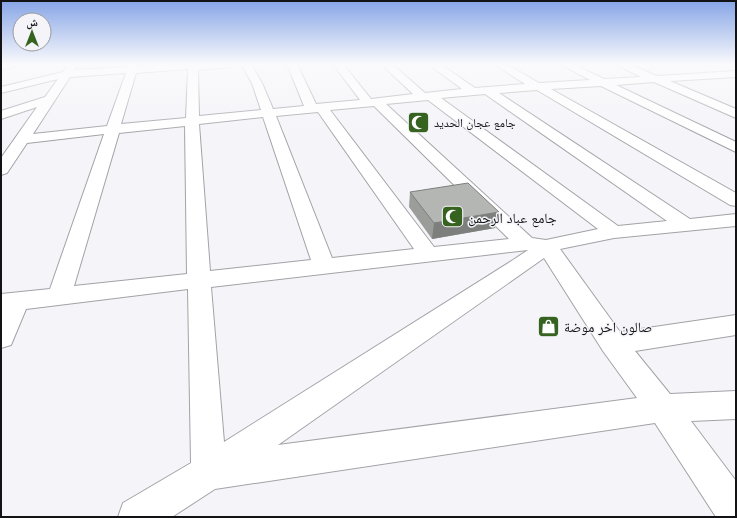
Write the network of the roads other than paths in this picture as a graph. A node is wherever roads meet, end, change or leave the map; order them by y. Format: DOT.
graph roads {
  1 [pos="56,88"];
  2 [pos="126,88"];
  3 [pos="193,88"];
  4 [pos="259,88"];
  5 [pos="305,88"];
  6 [pos="360,88"];
  7 [pos="417,88"];
  8 [pos="484,88"];
  9 [pos="485,88"];
  10 [pos="540,88"];
  11 [pos="612,88"];
  12 [pos="674,88"];
  13 [pos="427,96"];
  14 [pos="48,100"];
  15 [pos="373,102"];
  16 [pos="316,108"];
  17 [pos="268,113"];
  18 [pos="736,114"];
  19 [pos="1,115"];
  20 [pos="192,121"];
  21 [pos="113,129"];
  22 [pos="22,139"];
  23 [pos="736,148"];
  24 [pos="1,170"];
  25 [pos="735,216"];
  26 [pos="686,225"];
  27 [pos="614,232"];
  28 [pos="536,245"];
  29 [pos="428,254"];
  30 [pos="324,266"];
  31 [pos="198,280"];
  32 [pos="59,297"];
  33 [pos="8,303"];
  34 [pos="736,325"];
  35 [pos="1,338"];
  36 [pos="613,344"];
  37 [pos="736,405"];
  38 [pos="663,408"];
  39 [pos="209,472"];
  40 [pos="736,513"];
  41 [pos="137,517"];
  1 -- 14 [label="street"];
  2 -- 21 [label="street"];
  3 -- 20 [label="street"];
  4 -- 17 [label="street"];
  5 -- 16 [label="street"];
  6 -- 15 [label="street"];
  7 -- 13 [label="street"];
  8 -- 13 [label="street"];
  9 -- 26 [label="street"];
  10 -- 25 [label="street"];
  11 -- 23 [label="street"];
  12 -- 18 [label="street"];
  13 -- 15 [label="street"];
  13 -- 27 [label="street"];
  14 -- 19 [label="street"];
  14 -- 22 [label="street"];
  15 -- 16 [label="street"];
  15 -- 28 [label="street"];
  16 -- 17 [label="street"];
  16 -- 29 [label="street"];
  17 -- 20 [label="street"];
  17 -- 30 [label="street"];
  20 -- 21 [label="street"];
  20 -- 31 [label="street"];
  21 -- 22 [label="street"];
  21 -- 32 [label="street"];
  22 -- 24 [label="street"];
  25 -- 26 [label="street"];
  26 -- 27 [label="street"];
  27 -- 28 [label="street"];
  28 -- 29 [label="street"];
  28 -- 36 [label="street"];
  28 -- 39 [label="street"];
  29 -- 30 [label="street"];
  30 -- 31 [label="street"];
  31 -- 32 [label="street"];
  31 -- 39 [label="street"];
  32 -- 33 [label="street"];
  33 -- 35 [label="street"];
  34 -- 36 [label="street"];
  36 -- 38 [label="street"];
  37 -- 38 [label="street"];
  38 -- 39 [label="street"];
  38 -- 40 [label="street"];
  39 -- 41 [label="street"];
}
